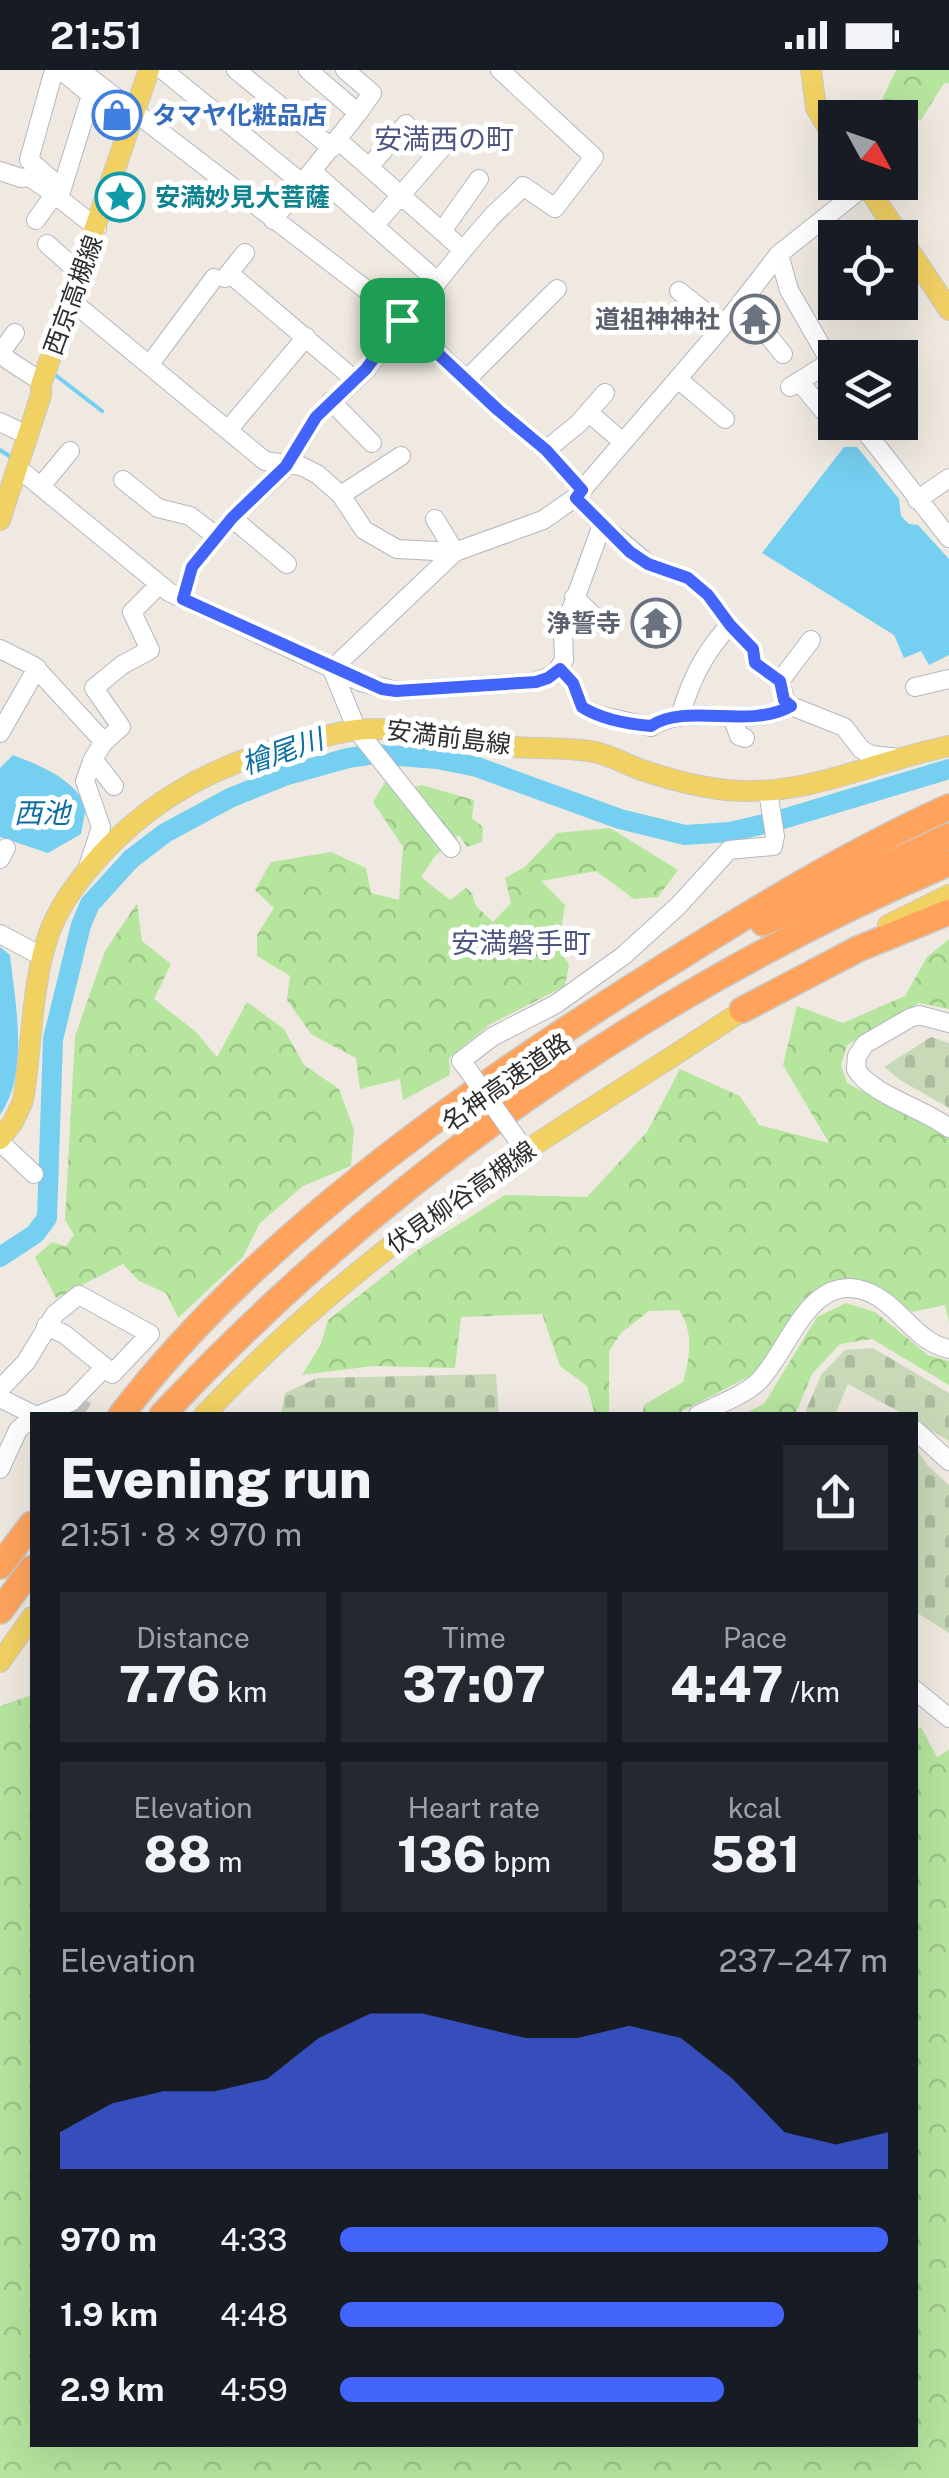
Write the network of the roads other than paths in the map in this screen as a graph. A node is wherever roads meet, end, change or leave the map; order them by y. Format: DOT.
graph roads {
  1 [pos="58,70"];
  2 [pos="80,70"];
  3 [pos="149,70"];
  4 [pos="163,70"];
  5 [pos="236,70"];
  6 [pos="308,70"];
  7 [pos="345,70"];
  8 [pos="500,70"];
  9 [pos="812,70"];
  10 [pos="818,111"];
  11 [pos="135,113"];
  12 [pos="358,114"];
  13 [pos="406,124"];
  14 [pos="335,144"];
  15 [pos="441,150"];
  16 [pos="369,168"];
  17 [pos="0,171"];
  18 [pos="308,178"];
  19 [pos="479,180"];
  20 [pos="58,193"];
  21 [pos="401,196"];
  22 [pos="845,200"];
  23 [pos="876,200"];
  24 [pos="36,220"];
  25 [pos="273,220"];
  26 [pos="374,226"];
  27 [pos="97,228"];
  28 [pos="442,231"];
  29 [pos="47,244"];
  30 [pos="463,250"];
  31 [pos="245,253"];
  32 [pos="779,254"];
  33 [pos="81,274"];
  34 [pos="223,276"];
  35 [pos="437,280"];
  36 [pos="558,289"];
  37 [pos="679,291"];
  38 [pos="741,302"];
  39 [pos="74,303"];
  40 [pos="949,310"];
  41 [pos="405,322"];
  42 [pos="723,326"];
  43 [pos="15,333"];
  44 [pos="306,337"];
  45 [pos="818,341"];
  46 [pos="0,351"];
  47 [pos="783,354"];
  48 [pos="150,364"];
  49 [pos="818,373"];
  50 [pos="467,379"];
  51 [pos="678,379"];
  52 [pos="355,380"];
  53 [pos="42,382"];
  54 [pos="604,392"];
  55 [pos="331,402"];
  56 [pos="818,409"];
  57 [pos="588,412"];
  58 [pos="725,420"];
  59 [pos="0,422"];
  60 [pos="228,430"];
  61 [pos="28,435"];
  62 [pos="872,440"];
  63 [pos="623,442"];
  64 [pos="372,444"];
  65 [pos="546,450"];
  66 [pos="70,451"];
  67 [pos="400,456"];
  68 [pos="286,466"];
  69 [pos="18,468"];
  70 [pos="949,478"];
  71 [pos="123,480"];
  72 [pos="41,486"];
  73 [pos="579,494"];
  74 [pos="342,495"];
  75 [pos="917,500"];
  76 [pos="232,518"];
  77 [pos="436,519"];
  78 [pos="0,520"];
  79 [pos="602,525"];
  80 [pos="216,536"];
  81 [pos="949,538"];
  82 [pos="455,552"];
  83 [pos="286,564"];
  84 [pos="159,585"];
  85 [pos="574,597"];
  86 [pos="183,599"];
  87 [pos="602,624"];
  88 [pos="730,625"];
  89 [pos="811,640"];
  90 [pos="0,650"];
  91 [pos="36,668"];
  92 [pos="332,669"];
  93 [pos="560,669"];
  94 [pos="949,679"];
  95 [pos="780,681"];
  96 [pos="914,687"];
  97 [pos="791,706"];
  98 [pos="680,716"];
  99 [pos="732,717"];
  100 [pos="0,733"];
  101 [pos="360,734"];
  102 [pos="745,738"];
  103 [pos="104,742"];
  104 [pos="949,746"];
  105 [pos="900,758"];
  106 [pos="93,759"];
  107 [pos="114,786"];
  108 [pos="769,797"];
  109 [pos="949,806"];
  110 [pos="949,836"];
  111 [pos="450,848"];
  112 [pos="949,865"];
  113 [pos="88,870"];
  114 [pos="949,895"];
  115 [pos="949,912"];
  116 [pos="949,924"];
  117 [pos="0,934"];
  118 [pos="43,956"];
  119 [pos="742,1010"];
  120 [pos="949,1023"];
  121 [pos="949,1128"];
  122 [pos="0,1140"];
  123 [pos="522,1146"];
  124 [pos="34,1174"];
  125 [pos="46,1326"];
  126 [pos="949,1350"];
  127 [pos="104,1367"];
  128 [pos="0,1389"];
  129 [pos="0,1398"];
  130 [pos="44,1412"];
  131 [pos="125,1412"];
  132 [pos="126,1412"];
  133 [pos="165,1412"];
  134 [pos="207,1412"];
  135 [pos="704,1412"];
  136 [pos="30,1413"];
  137 [pos="30,1420"];
  138 [pos="918,1433"];
  139 [pos="949,1461"];
  140 [pos="0,1469"];
  141 [pos="30,1527"];
  142 [pos="0,1566"];
  143 [pos="30,1571"];
  144 [pos="0,1611"];
  145 [pos="30,1620"];
  146 [pos="0,1662"];
  147 [pos="918,1692"];
  148 [pos="949,1718"];
  1 -- 20 [label="street"];
  1 -- 20 [label="street"];
  2 -- 11 [label="street"];
  3 -- 11 [label="main road, 西京高槻線"];
  4 -- 18 [label="street"];
  5 -- 14 [label="street"];
  6 -- 12 [label="street"];
  7 -- 12 [label="street"];
  8 -- 30 [label="street"];
  9 -- 10 [label="main road"];
  11 -- 25 [label="street"];
  11 -- 27 [label="main road, 西京高槻線"];
  12 -- 14 [label="street"];
  13 -- 16 [label="street"];
  14 -- 16 [label="street"];
  14 -- 18 [label="street"];
  15 -- 21 [label="street"];
  16 -- 21 [label="street"];
  17 -- 20 [label="street"];
  18 -- 25 [label="street"];
  18 -- 26 [label="street"];
  19 -- 28 [label="street"];
  20 -- 24 [label="street"];
  20 -- 27 [label="street"];
  21 -- 26 [label="street"];
  21 -- 28 [label="street"];
  22 -- 32 [label="street"];
  23 -- 40 [label="main road"];
  25 -- 41 [label="street"];
  26 -- 35 [label="street"];
  27 -- 33 [label="main road, 西京高槻線"];
  28 -- 30 [label="street"];
  29 -- 33 [label="street"];
  30 -- 35 [label="street"];
  31 -- 34 [label="street"];
  32 -- 38 [label="street"];
  32 -- 45 [label="street"];
  33 -- 53 [label="main road, 西京高槻線"];
  34 -- 44 [label="street"];
  34 -- 48 [label="street"];
  35 -- 41 [label="street"];
  36 -- 50 [label="street"];
  37 -- 42 [label="street"];
  38 -- 42 [label="street"];
  38 -- 47 [label="street"];
  39 -- 48 [label="street"];
  41 -- 50 [label="street"];
  41 -- 52 [label="street"];
  42 -- 51 [label="street"];
  43 -- 46 [label="street"];
  44 -- 52 [label="street"];
  44 -- 60 [label="street"];
  46 -- 53 [label="street"];
  48 -- 60 [label="street"];
  49 -- 56 [label="street"];
  50 -- 65 [label="street"];
  51 -- 58 [label="street"];
  51 -- 63 [label="street"];
  52 -- 55 [label="street"];
  53 -- 61 [label="main road, 西京高槻線"];
  54 -- 57 [label="street"];
  55 -- 64 [label="street"];
  55 -- 68 [label="street"];
  57 -- 63 [label="street"];
  57 -- 65 [label="street"];
  59 -- 61 [label="street"];
  60 -- 68 [label="street"];
  61 -- 69 [label="main road, 西京高槻線"];
  62 -- 75 [label="street"];
  63 -- 73 [label="street"];
  65 -- 73 [label="street"];
  66 -- 72 [label="street"];
  67 -- 74 [label="street"];
  68 -- 74 [label="street"];
  68 -- 76 [label="street"];
  69 -- 72 [label="street"];
  69 -- 78 [label="main road, 西京高槻線"];
  70 -- 75 [label="street"];
  71 -- 80 [label="street"];
  72 -- 84 [label="street"];
  73 -- 79 [label="street"];
  73 -- 82 [label="street"];
  74 -- 82 [label="street"];
  75 -- 81 [label="street"];
  76 -- 80 [label="street"];
  76 -- 83 [label="street"];
  77 -- 82 [label="street"];
  79 -- 85 [label="street"];
  79 -- 88 [label="street"];
  80 -- 86 [label="street"];
  82 -- 92 [label="street"];
  84 -- 86 [label="street"];
  84 -- 103 [label="street"];
  85 -- 87 [label="street"];
  85 -- 93 [label="street"];
  86 -- 92 [label="street"];
  88 -- 95 [label="street"];
  88 -- 98 [label="street"];
  89 -- 95 [label="street"];
  90 -- 91 [label="street"];
  91 -- 100 [label="street"];
  91 -- 103 [label="street"];
  92 -- 93 [label="street"];
  92 -- 101 [label="street"];
  93 -- 98 [label="street"];
  94 -- 96 [label="street"];
  95 -- 97 [label="street"];
  97 -- 99 [label="street"];
  97 -- 105 [label="street"];
  98 -- 99 [label="street"];
  99 -- 102 [label="street"];
  101 -- 108 [label="main road, 安満前島線"];
  101 -- 111 [label="street"];
  101 -- 113 [label="main road, 安満前島線"];
  103 -- 106 [label="street"];
  104 -- 105 [label="main road, 安満前島線"];
  105 -- 108 [label="main road, 安満前島線"];
  106 -- 107 [label="street"];
  106 -- 113 [label="street"];
  108 -- 123 [label="street, bridge"];
  109 -- 131 [label="highway"];
  110 -- 132 [label="highway, 名神高速道路"];
  112 -- 133 [label="highway, 名神高速道路"];
  113 -- 118 [label="main road, 安満前島線"];
  114 -- 119 [label="main road, 伏見柳谷高槻線"];
  115 -- 119 [label="highway"];
  116 -- 119 [label="main road, 伏見柳谷高槻線"];
  117 -- 118 [label="street"];
  118 -- 122 [label="main road, 安満前島線"];
  119 -- 123 [label="main road, 伏見柳谷高槻線"];
  120 -- 121 [label="street"];
  122 -- 124 [label="street"];
  123 -- 134 [label="main road, 伏見柳谷高槻線"];
  125 -- 127 [label="street"];
  125 -- 127 [label="street"];
  125 -- 128 [label="street"];
  126 -- 135 [label="street"];
  127 -- 130 [label="street"];
  129 -- 136 [label="street"];
  137 -- 140 [label="street"];
  138 -- 139 [label="street"];
  141 -- 142 [label="highway"];
  143 -- 144 [label="highway"];
  145 -- 146 [label="main road"];
  147 -- 148 [label="street"];
}
